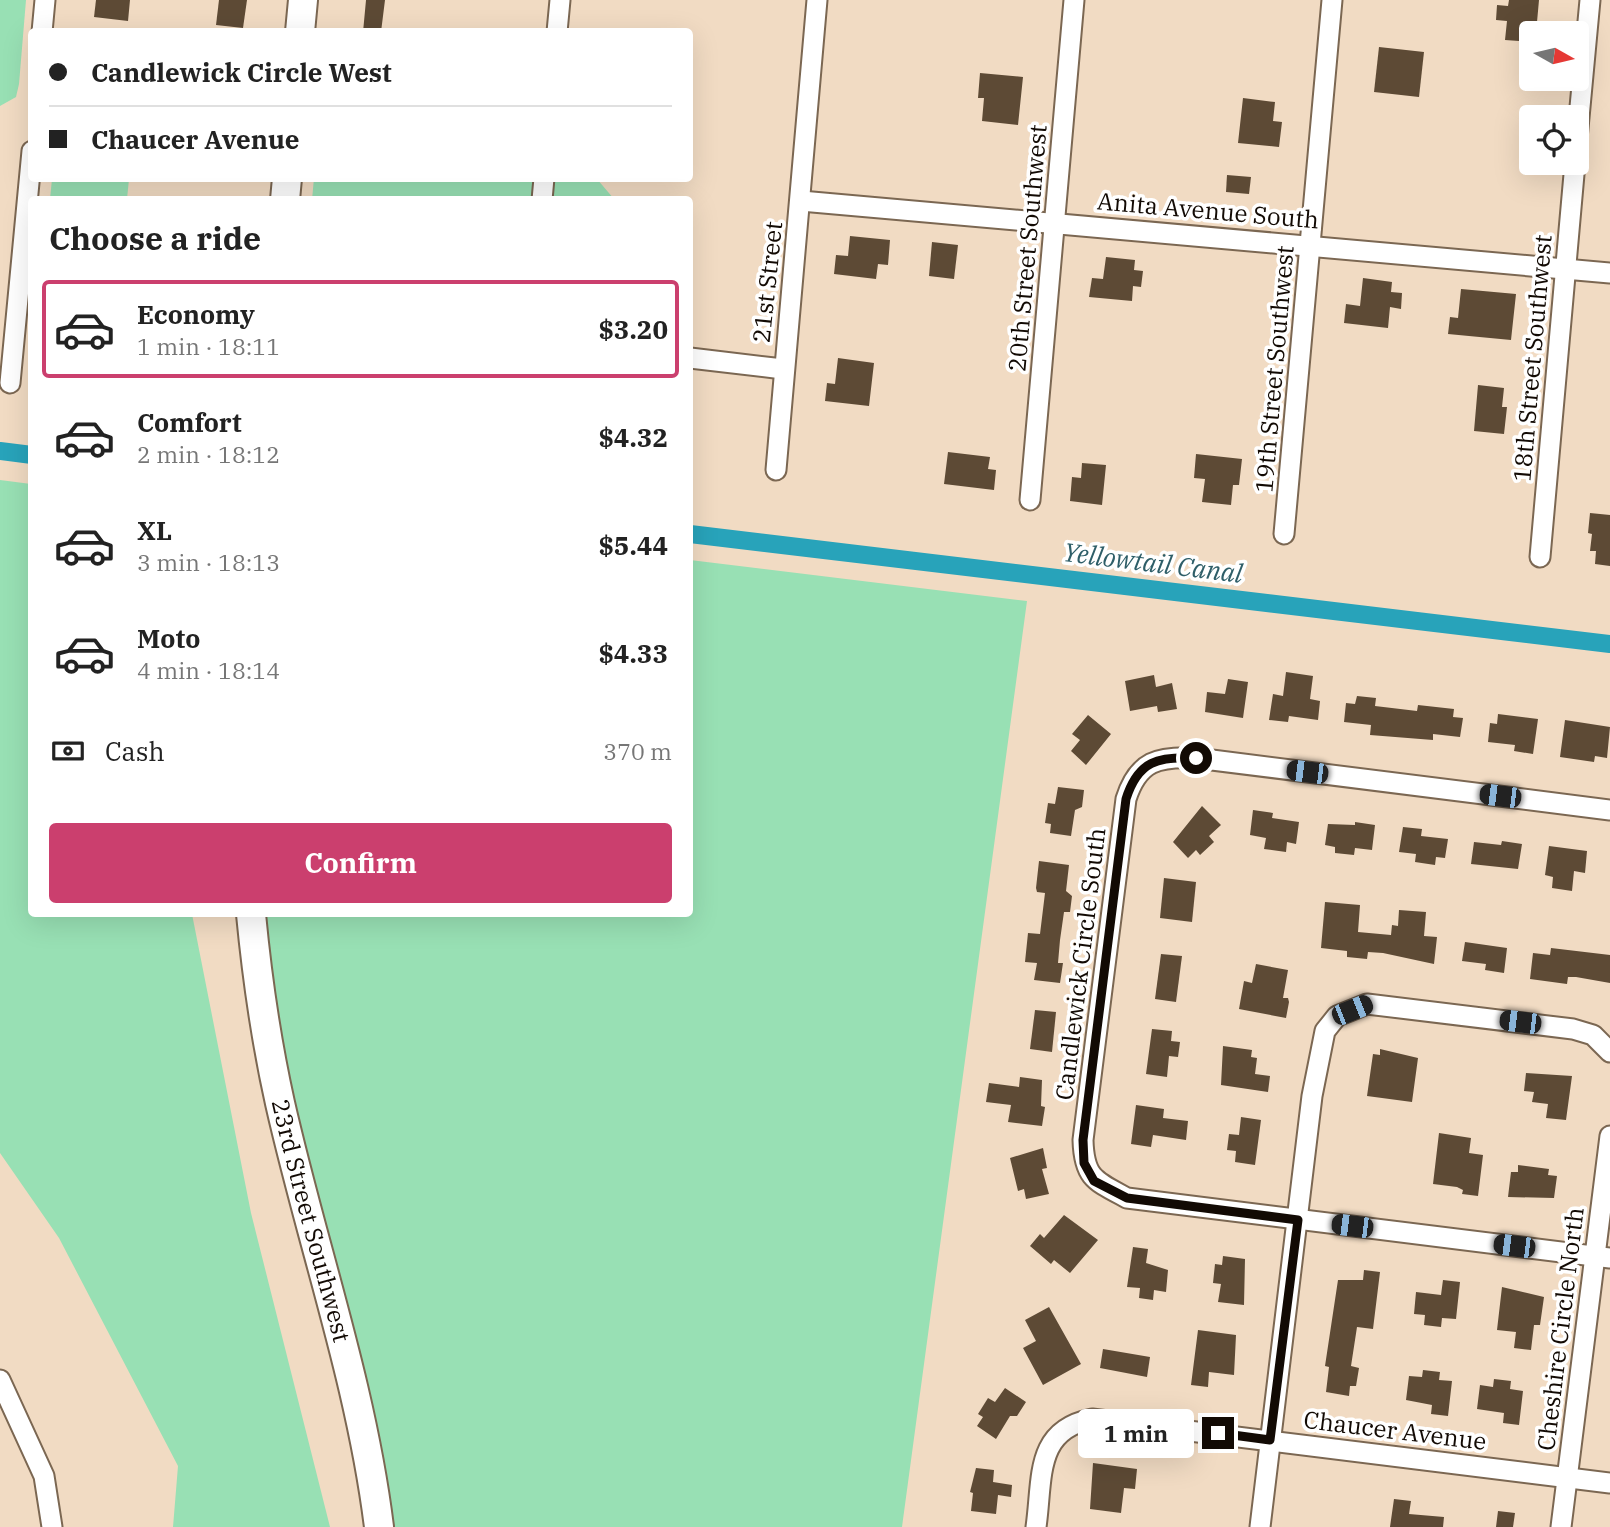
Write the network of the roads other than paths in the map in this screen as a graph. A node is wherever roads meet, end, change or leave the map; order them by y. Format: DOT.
graph roads {
  1 [pos="45,0"];
  2 [pos="303,0"];
  3 [pos="560,0"];
  4 [pos="817,0"];
  5 [pos="1074,0"];
  6 [pos="1332,0"];
  7 [pos="1590,0"];
  8 [pos="43,28"];
  9 [pos="300,28"];
  10 [pos="557,28"];
  11 [pos="1580,105"];
  12 [pos="1573,175"];
  13 [pos="29,182"];
  14 [pos="801,201"];
  15 [pos="1056,222"];
  16 [pos="1311,245"];
  17 [pos="1565,267"];
  18 [pos="1610,272"];
  19 [pos="693,358"];
  20 [pos="783,369"];
  21 [pos="10,383"];
  22 [pos="775,470"];
  23 [pos="1030,500"];
  24 [pos="1284,534"];
  25 [pos="1540,557"];
  26 [pos="1610,810"];
  27 [pos="251,917"];
  28 [pos="1609,1050"];
  29 [pos="1610,1136"];
  30 [pos="1298,1220"];
  31 [pos="1602,1257"];
  32 [pos="0,1380"];
  33 [pos="1270,1440"];
  34 [pos="1567,1478"];
  35 [pos="1610,1483"];
  36 [pos="52,1527"];
  37 [pos="379,1527"];
  38 [pos="1036,1527"];
  39 [pos="1259,1527"];
  40 [pos="1561,1527"];
  1 -- 8 [label="street"];
  2 -- 9 [label="street"];
  3 -- 10 [label="street"];
  4 -- 14 [label="street, 21st Street"];
  5 -- 15 [label="street, 20th Street Southwest"];
  6 -- 16 [label="street, 19th Street Southwest"];
  7 -- 11 [label="street"];
  12 -- 17 [label="street, 18th Street Southwest"];
  13 -- 21 [label="street"];
  14 -- 15 [label="street, Anita Avenue South"];
  14 -- 20 [label="street, 21st Street"];
  15 -- 16 [label="street, Anita Avenue South"];
  15 -- 23 [label="street, 20th Street Southwest"];
  16 -- 17 [label="street, Anita Avenue South"];
  16 -- 24 [label="street, 19th Street Southwest"];
  17 -- 18 [label="street, Anita Avenue South"];
  17 -- 25 [label="street, 18th Street Southwest"];
  19 -- 20 [label="street"];
  20 -- 22 [label="street, 21st Street"];
  26 -- 30 [label="street, Candlewick Circle South"];
  27 -- 37 [label="street, 23rd Street Southwest"];
  28 -- 30 [label="street"];
  29 -- 31 [label="street, Cheshire Circle North"];
  30 -- 31 [label="street"];
  30 -- 33 [label="street"];
  31 -- 34 [label="street, Cheshire Circle North"];
  32 -- 36 [label="street"];
  33 -- 34 [label="street, Chaucer Avenue"];
  33 -- 38 [label="street, Chaucer Avenue"];
  33 -- 39 [label="street"];
  34 -- 35 [label="street, Chaucer Avenue"];
  34 -- 40 [label="street, Cheshire Circle North"];
}
